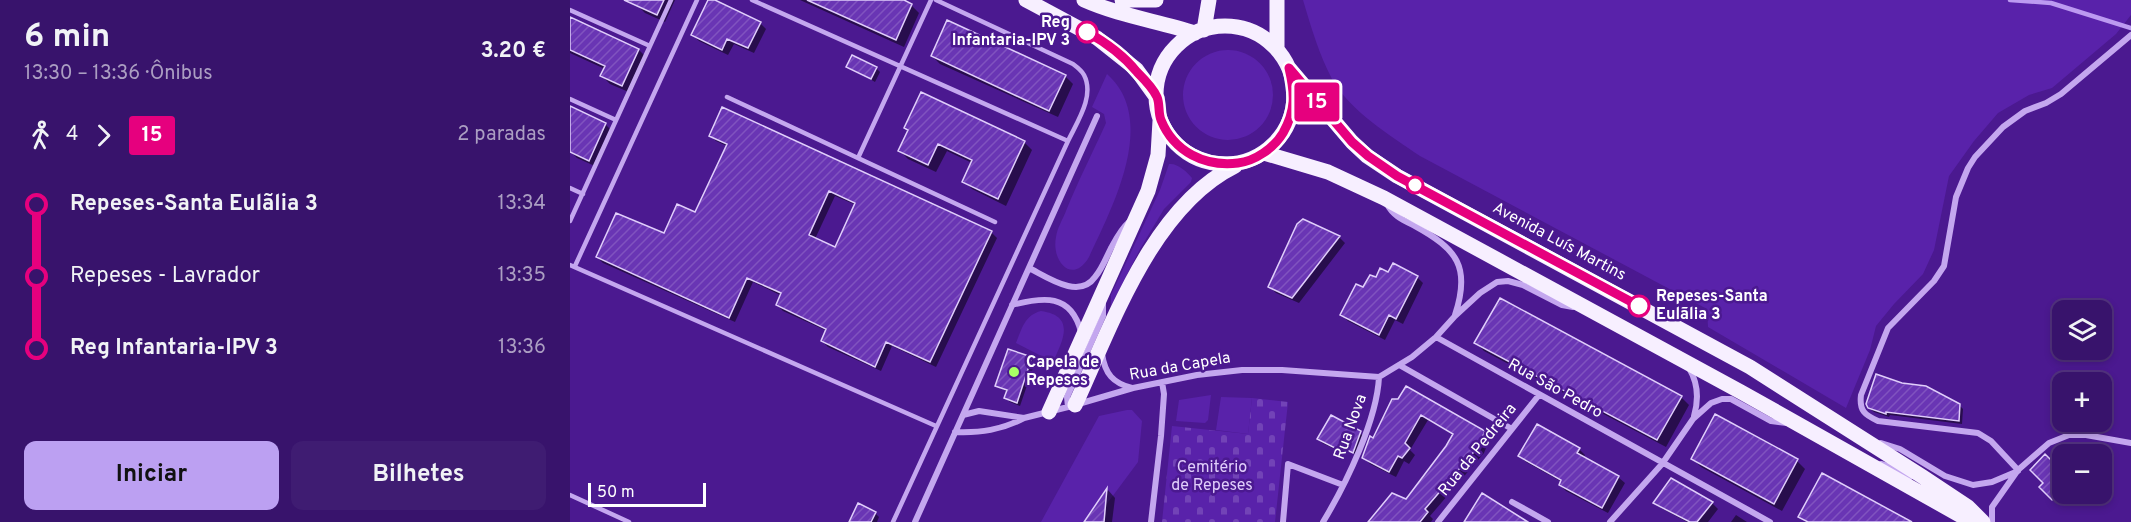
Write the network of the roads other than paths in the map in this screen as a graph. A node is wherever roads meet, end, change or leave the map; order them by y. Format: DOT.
graph roads {
  1 [pos="671,0"];
  2 [pos="697,0"];
  3 [pos="752,0"];
  4 [pos="931,0"];
  5 [pos="936,0"];
  6 [pos="1026,0"];
  7 [pos="1086,0"];
  8 [pos="1122,0"];
  9 [pos="1156,0"];
  10 [pos="1209,0"];
  11 [pos="1277,0"];
  12 [pos="570,10"];
  13 [pos="1199,32"];
  14 [pos="2131,35"];
  15 [pos="650,46"];
  16 [pos="1277,49"];
  17 [pos="902,66"];
  18 [pos="1289,68"];
  19 [pos="727,97"];
  20 [pos="1157,98"];
  21 [pos="570,99"];
  22 [pos="1097,116"];
  23 [pos="1160,118"];
  24 [pos="616,120"];
  25 [pos="1068,141"];
  26 [pos="1264,153"];
  27 [pos="858,158"];
  28 [pos="1242,163"];
  29 [pos="570,188"];
  30 [pos="583,194"];
  31 [pos="1384,198"];
  32 [pos="1137,216"];
  33 [pos="570,221"];
  34 [pos="995,222"];
  35 [pos="572,265"];
  36 [pos="1029,268"];
  37 [pos="1103,292"];
  38 [pos="1012,305"];
  39 [pos="1589,308"];
  40 [pos="1455,316"];
  41 [pos="1082,337"];
  42 [pos="1436,338"];
  43 [pos="1101,349"];
  44 [pos="1684,361"];
  45 [pos="1401,366"];
  46 [pos="1379,377"];
  47 [pos="1162,382"];
  48 [pos="1133,388"];
  49 [pos="1539,395"];
  50 [pos="1072,406"];
  51 [pos="1049,412"];
  52 [pos="963,415"];
  53 [pos="1024,418"];
  54 [pos="1693,419"];
  55 [pos="1801,425"];
  56 [pos="936,426"];
  57 [pos="1512,429"];
  58 [pos="955,432"];
  59 [pos="1863,438"];
  60 [pos="2131,443"];
  61 [pos="1662,464"];
  62 [pos="2018,470"];
  63 [pos="1343,485"];
  64 [pos="570,495"];
  65 [pos="1512,502"];
  66 [pos="1981,514"];
  67 [pos="629,522"];
  68 [pos="893,522"];
  69 [pos="915,522"];
  70 [pos="1151,522"];
  71 [pos="1283,522"];
  72 [pos="1323,522"];
  73 [pos="1438,522"];
  74 [pos="1548,522"];
  75 [pos="1610,522"];
  76 [pos="1770,522"];
  77 [pos="1992,522"];
  1 -- 15 [label="lane"];
  2 -- 35 [label="lane"];
  3 -- 17 [label="lane"];
  4 -- 17 [label="lane"];
  5 -- 25 [label="lane"];
  6 -- 20 [label="main road"];
  7 -- 13 [label="main road"];
  8 -- 9 [label="main road"];
  10 -- 13 [label="main road"];
  11 -- 16 [label="main road"];
  12 -- 15 [label="lane"];
  13 -- 16 [label="main road"];
  13 -- 20 [label="main road"];
  14 -- 62 [label="street"];
  15 -- 24 [label="lane"];
  16 -- 18 [label="main road"];
  17 -- 25 [label="lane"];
  17 -- 27 [label="lane"];
  18 -- 26 [label="main road"];
  18 -- 59 [label="main road, Avenida Luís Martins"];
  19 -- 27 [label="lane"];
  20 -- 23 [label="main road"];
  21 -- 24 [label="lane"];
  22 -- 36 [label="street"];
  23 -- 28 [label="main road"];
  23 -- 32 [label="main road"];
  24 -- 30 [label="lane"];
  25 -- 56 [label="lane"];
  26 -- 28 [label="main road"];
  26 -- 31 [label="main road"];
  27 -- 34 [label="lane"];
  28 -- 43 [label="main road"];
  29 -- 30 [label="lane"];
  30 -- 33 [label="lane"];
  31 -- 39 [label="main road"];
  31 -- 40 [label="street"];
  32 -- 36 [label="street"];
  32 -- 37 [label="main road"];
  35 -- 56 [label="lane"];
  36 -- 38 [label="street"];
  37 -- 41 [label="main road"];
  37 -- 50 [label="street"];
  38 -- 41 [label="street"];
  38 -- 52 [label="street"];
  39 -- 40 [label="street"];
  39 -- 44 [label="main road"];
  40 -- 42 [label="street"];
  41 -- 51 [label="main road"];
  42 -- 45 [label="street"];
  42 -- 49 [label="street, Rua São Pedro"];
  43 -- 48 [label="street"];
  43 -- 50 [label="main road"];
  44 -- 54 [label="street"];
  44 -- 55 [label="main road"];
  45 -- 46 [label="street"];
  45 -- 57 [label="street"];
  46 -- 47 [label="street, Rua da Capela"];
  46 -- 63 [label="street, Rua Nova"];
  47 -- 48 [label="street, Rua da Capela"];
  47 -- 70 [label="street"];
  48 -- 50 [label="street, Rua da Capela"];
  49 -- 57 [label="street, Rua da Pedreira"];
  49 -- 61 [label="street, Rua São Pedro"];
  50 -- 51 [label="street, Rua da Capela"];
  51 -- 53 [label="street, Rua da Capela"];
  52 -- 53 [label="street, Rua da Capela"];
  52 -- 58 [label="street"];
  53 -- 58 [label="street"];
  54 -- 55 [label="street"];
  54 -- 61 [label="street"];
  55 -- 66 [label="main road"];
  56 -- 68 [label="lane"];
  57 -- 73 [label="street, Rua da Pedreira"];
  58 -- 69 [label="street"];
  59 -- 62 [label="street"];
  59 -- 66 [label="main road, Avenida Luís Martins"];
  60 -- 62 [label="street"];
  61 -- 75 [label="street"];
  61 -- 76 [label="street, Rua São Pedro"];
  62 -- 66 [label="street"];
  63 -- 71 [label="street, Rua Nova"];
  63 -- 72 [label="street, Rua Nova"];
  64 -- 67 [label="lane"];
  65 -- 74 [label="street"];
  66 -- 77 [label="street"];
}
